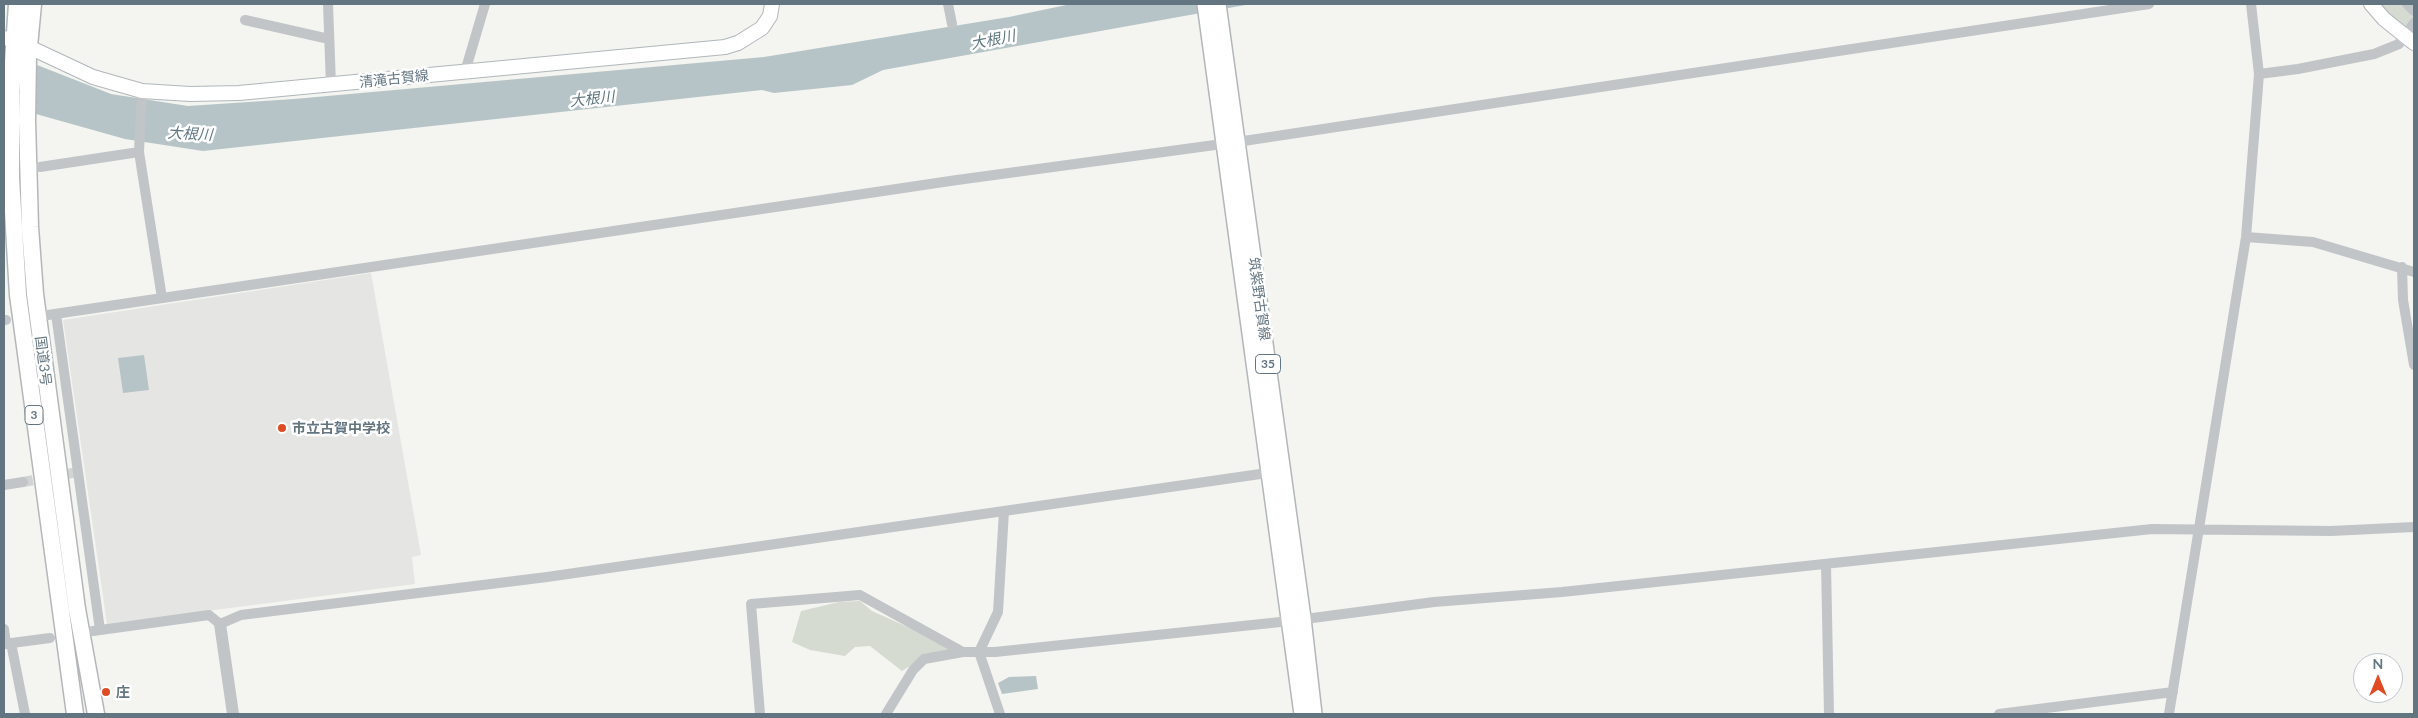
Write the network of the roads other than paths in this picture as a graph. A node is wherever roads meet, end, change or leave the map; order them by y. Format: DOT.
graph roads {
  1 [pos="17,4"];
  2 [pos="33,4"];
  3 [pos="328,4"];
  4 [pos="485,4"];
  5 [pos="772,4"];
  6 [pos="948,4"];
  7 [pos="2149,4"];
  8 [pos="2250,4"];
  9 [pos="2371,4"];
  10 [pos="2407,4"];
  11 [pos="1212,10"];
  12 [pos="2414,11"];
  13 [pos="246,20"];
  14 [pos="2414,22"];
  15 [pos="952,24"];
  16 [pos="329,39"];
  17 [pos="2409,40"];
  18 [pos="18,47"];
  19 [pos="468,72"];
  20 [pos="2259,74"];
  21 [pos="331,85"];
  22 [pos="141,94"];
  23 [pos="1231,142"];
  24 [pos="139,149"];
  25 [pos="40,168"];
  26 [pos="2246,237"];
  27 [pos="2402,267"];
  28 [pos="2414,272"];
  29 [pos="162,298"];
  30 [pos="2414,365"];
  31 [pos="1276,472"];
  32 [pos="23,482"];
  33 [pos="4,485"];
  34 [pos="1004,511"];
  35 [pos="2414,527"];
  36 [pos="2199,529"];
  37 [pos="1826,564"];
  38 [pos="1296,619"];
  39 [pos="220,624"];
  40 [pos="4,629"];
  41 [pos="50,638"];
  42 [pos="7,644"];
  43 [pos="963,652"];
  44 [pos="979,652"];
  45 [pos="2173,692"];
  46 [pos="25,714"];
  47 [pos="75,714"];
  48 [pos="96,714"];
  49 [pos="233,714"];
  50 [pos="760,714"];
  51 [pos="886,714"];
  52 [pos="1000,714"];
  53 [pos="1302,714"];
  54 [pos="1314,714"];
  55 [pos="1829,714"];
  56 [pos="1999,714"];
  57 [pos="2169,714"];
  1 -- 18 [label="highway, 国道3号 / 3"];
  2 -- 18 [label="highway, 国道3号 / 3"];
  3 -- 16 [label="street"];
  4 -- 19 [label="street"];
  5 -- 19 [label="main road, 清滝古賀線"];
  6 -- 15 [label="street"];
  7 -- 23 [label="street"];
  8 -- 20 [label="street"];
  9 -- 17 [label="main road"];
  10 -- 12 [label="street"];
  11 -- 23 [label="main road, 筑紫野古賀線 / 35"];
  13 -- 16 [label="street"];
  14 -- 17 [label="street"];
  16 -- 21 [label="street"];
  17 -- 20 [label="street"];
  18 -- 22 [label="main road, 清滝古賀線"];
  18 -- 47 [label="highway, 国道3号 / 3"];
  18 -- 48 [label="highway, 国道3号 / 3"];
  19 -- 21 [label="main road, 清滝古賀線"];
  20 -- 26 [label="street"];
  21 -- 22 [label="main road, 清滝古賀線"];
  22 -- 24 [label="street"];
  23 -- 29 [label="street"];
  23 -- 31 [label="main road, 筑紫野古賀線 / 35"];
  24 -- 25 [label="street"];
  24 -- 29 [label="street"];
  26 -- 27 [label="street"];
  26 -- 36 [label="street"];
  27 -- 28 [label="street"];
  27 -- 30 [label="street"];
  29 -- 39 [label="street"];
  31 -- 34 [label="street"];
  31 -- 38 [label="main road, 筑紫野古賀線 / 35"];
  32 -- 33 [label="street"];
  34 -- 39 [label="street"];
  34 -- 44 [label="street"];
  35 -- 36 [label="street"];
  36 -- 37 [label="street"];
  36 -- 45 [label="street"];
  37 -- 38 [label="street"];
  37 -- 55 [label="street"];
  38 -- 44 [label="street"];
  38 -- 53 [label="main road, 筑紫野古賀線 / 35"];
  38 -- 54 [label="main road, 筑紫野古賀線 / 35"];
  39 -- 49 [label="street"];
  40 -- 42 [label="street"];
  41 -- 42 [label="street"];
  42 -- 46 [label="street"];
  43 -- 44 [label="street"];
  43 -- 50 [label="street"];
  43 -- 51 [label="street"];
  44 -- 52 [label="street"];
  45 -- 56 [label="street"];
  45 -- 57 [label="street"];
}
